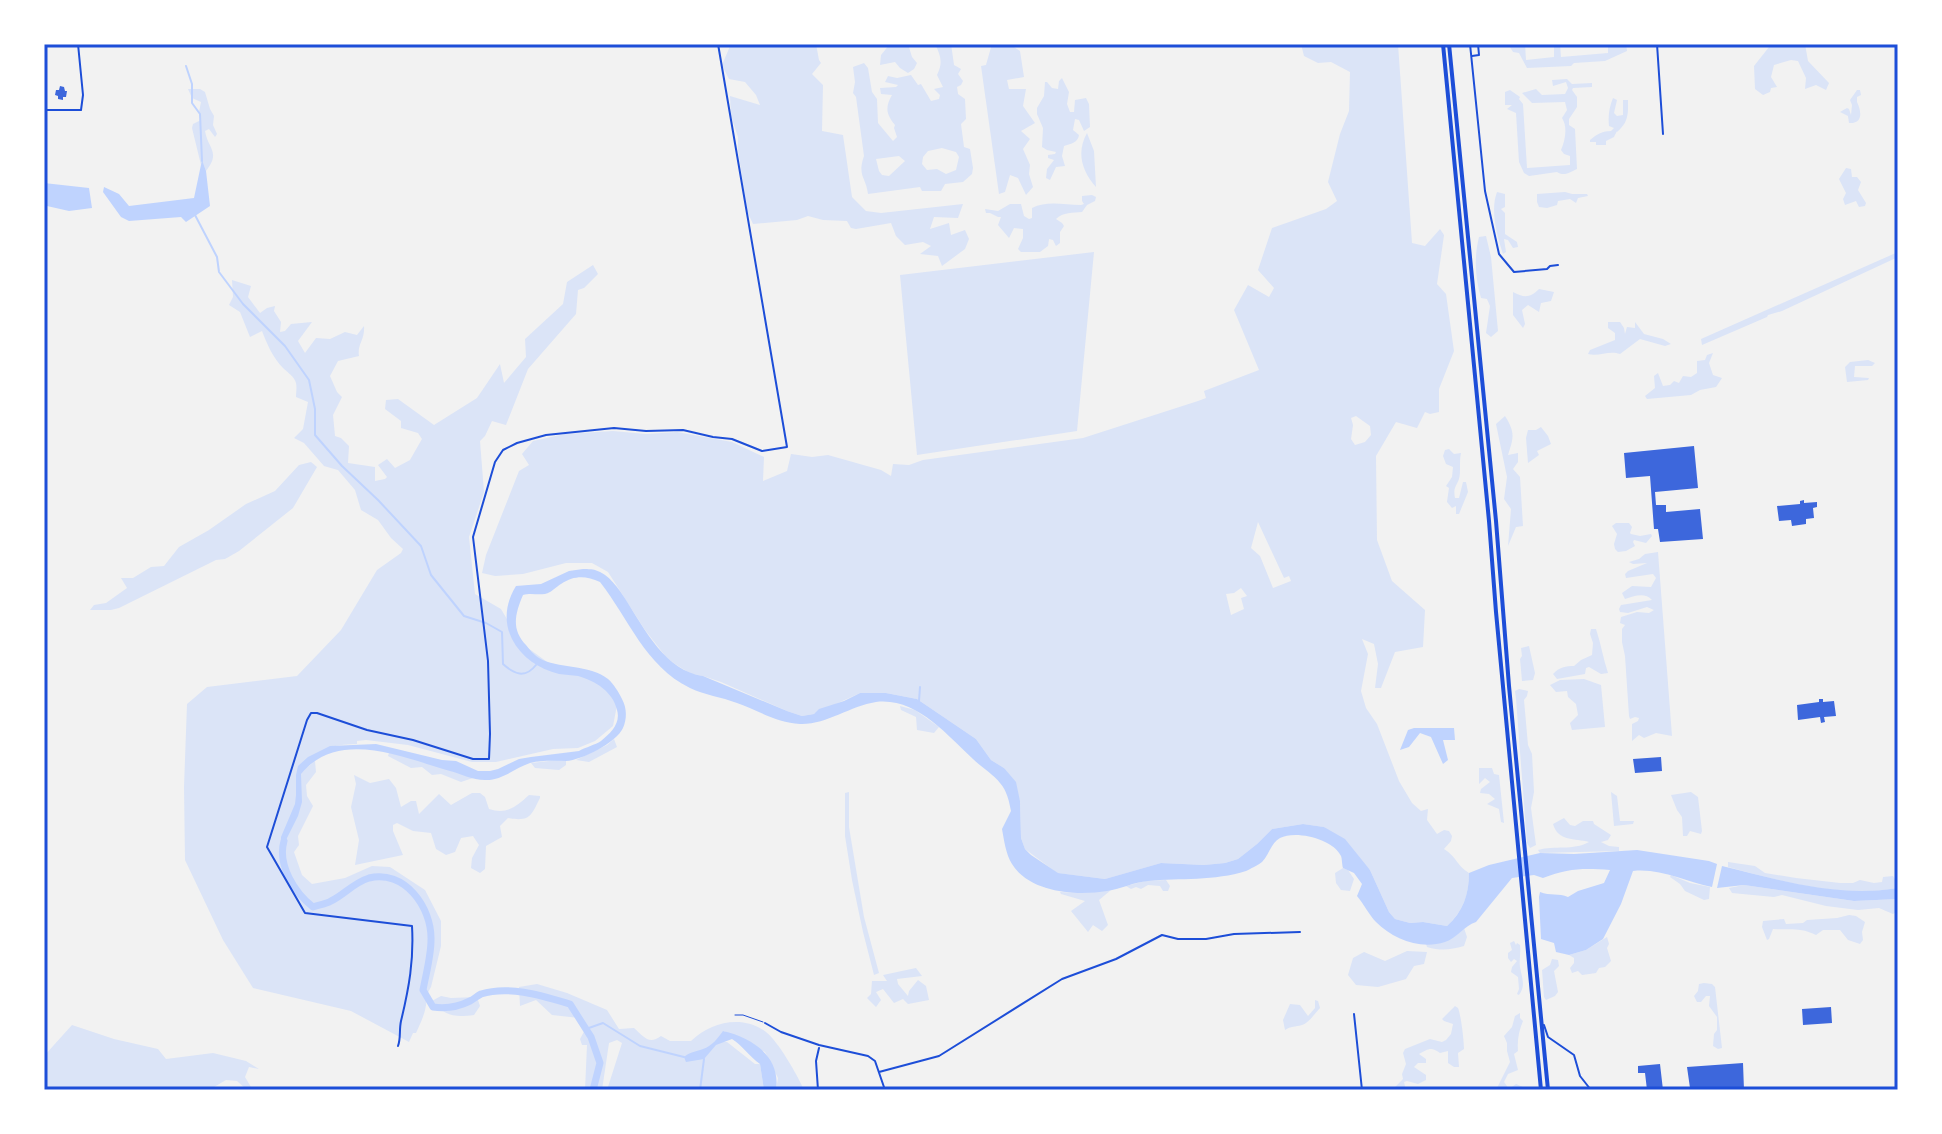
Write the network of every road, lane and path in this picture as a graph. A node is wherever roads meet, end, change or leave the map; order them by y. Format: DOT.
graph roads {
  1 [pos="78,44"];
  2 [pos="718,44"];
  3 [pos="1443,44"];
  4 [pos="1449,44"];
  5 [pos="1470,44"];
  6 [pos="1478,44"];
  7 [pos="1657,44"];
  8 [pos="1471,56"];
  9 [pos="44,110"];
  10 [pos="1663,134"];
  11 [pos="1558,265"];
  12 [pos="1521,852"];
  13 [pos="1524,885"];
  14 [pos="1300,932"];
  15 [pos="1540,1008"];
  16 [pos="1354,1014"];
  17 [pos="735,1015"];
  18 [pos="765,1023"];
  19 [pos="819,1045"];
  20 [pos="398,1046"];
  21 [pos="879,1072"];
  22 [pos="818,1090"];
  23 [pos="885,1090"];
  24 [pos="1362,1090"];
  25 [pos="1541,1090"];
  26 [pos="1548,1090"];
  27 [pos="1591,1090"];
  1 -- 9 [label="street"];
  2 -- 20 [label="street"];
  3 -- 12 [label="highway"];
  4 -- 12 [label="highway"];
  5 -- 8 [label="street"];
  6 -- 8 [label="street"];
  7 -- 10 [label="street"];
  8 -- 11 [label="street"];
  12 -- 13 [label="highway"];
  13 -- 15 [label="highway"];
  13 -- 25 [label="highway"];
  14 -- 21 [label="street"];
  15 -- 26 [label="highway"];
  15 -- 27 [label="street"];
  16 -- 24 [label="street"];
  17 -- 18 [label="lane"];
  18 -- 19 [label="street"];
  19 -- 21 [label="street"];
  19 -- 22 [label="street"];
  21 -- 23 [label="street"];
}
